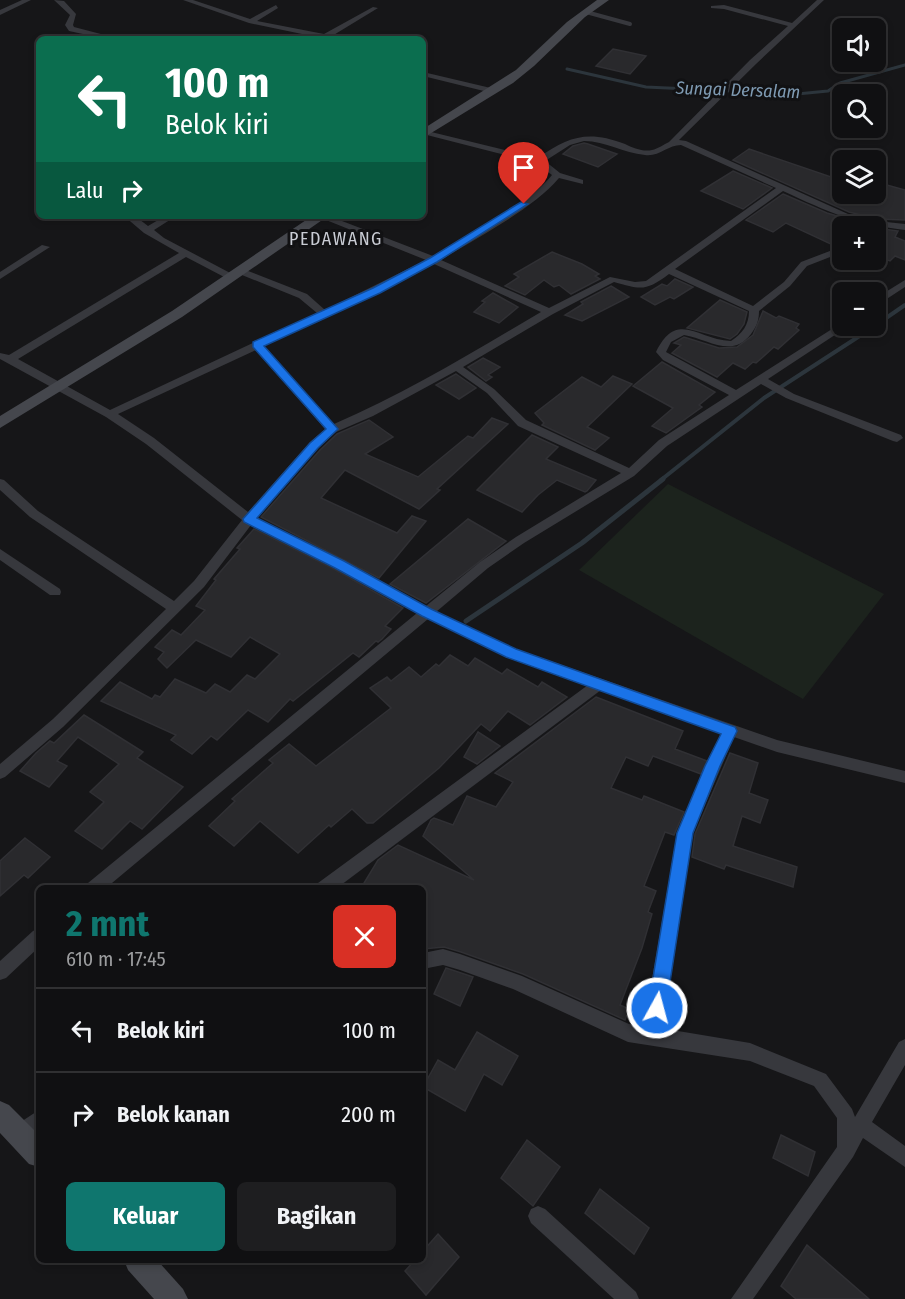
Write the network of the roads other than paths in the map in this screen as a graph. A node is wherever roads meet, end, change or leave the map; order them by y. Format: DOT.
graph roads {
  1 [pos="28,0"];
  2 [pos="57,0"];
  3 [pos="186,0"];
  4 [pos="221,0"];
  5 [pos="604,0"];
  6 [pos="821,0"];
  7 [pos="276,7"];
  8 [pos="713,7"];
  9 [pos="205,8"];
  10 [pos="375,8"];
  11 [pos="586,12"];
  12 [pos="0,13"];
  13 [pos="251,21"];
  14 [pos="630,24"];
  15 [pos="793,25"];
  16 [pos="103,36"];
  17 [pos="326,36"];
  18 [pos="426,75"];
  19 [pos="492,91"];
  20 [pos="426,132"];
  21 [pos="426,133"];
  22 [pos="673,141"];
  23 [pos="539,161"];
  24 [pos="557,175"];
  25 [pos="580,182"];
  26 [pos="782,189"];
  27 [pos="845,216"];
  28 [pos="133,219"];
  29 [pos="166,219"];
  30 [pos="317,219"];
  31 [pos="329,219"];
  32 [pos="886,226"];
  33 [pos="905,227"];
  34 [pos="147,231"];
  35 [pos="45,247"];
  36 [pos="832,253"];
  37 [pos="185,254"];
  38 [pos="434,260"];
  39 [pos="669,270"];
  40 [pos="235,274"];
  41 [pos="0,276"];
  42 [pos="905,283"];
  43 [pos="886,296"];
  44 [pos="754,310"];
  45 [pos="549,312"];
  46 [pos="324,314"];
  47 [pos="832,333"];
  48 [pos="257,345"];
  49 [pos="5,357"];
  50 [pos="455,366"];
  51 [pos="765,381"];
  52 [pos="58,386"];
  53 [pos="737,395"];
  54 [pos="110,414"];
  55 [pos="0,423"];
  56 [pos="333,429"];
  57 [pos="897,438"];
  58 [pos="630,473"];
  59 [pos="0,483"];
  60 [pos="249,519"];
  61 [pos="0,554"];
  62 [pos="56,592"];
  63 [pos="175,608"];
  64 [pos="427,613"];
  65 [pos="601,683"];
  66 [pos="730,731"];
  67 [pos="0,773"];
  68 [pos="905,777"];
  69 [pos="98,885"];
  70 [pos="328,885"];
  71 [pos="36,939"];
  72 [pos="426,960"];
  73 [pos="0,972"];
  74 [pos="650,1035"];
  75 [pos="905,1048"];
  76 [pos="0,1114"];
  77 [pos="861,1125"];
  78 [pos="30,1126"];
  79 [pos="36,1145"];
  80 [pos="846,1150"];
  81 [pos="905,1158"];
  82 [pos="538,1216"];
  83 [pos="141,1263"];
  84 [pos="173,1299"];
  85 [pos="629,1299"];
  86 [pos="741,1299"];
  1 -- 12 [label="street"];
  2 -- 16 [label="street"];
  3 -- 9 [label="street"];
  4 -- 9 [label="street"];
  5 -- 11 [label="street"];
  6 -- 15 [label="street"];
  7 -- 13 [label="street"];
  8 -- 15 [label="street"];
  9 -- 13 [label="street"];
  10 -- 17 [label="street"];
  11 -- 14 [label="lane"];
  11 -- 19 [label="street"];
  13 -- 17 [label="street"];
  15 -- 22 [label="street"];
  18 -- 19 [label="street"];
  19 -- 20 [label="street"];
  21 -- 23 [label="street"];
  22 -- 23 [label="street"];
  22 -- 26 [label="street"];
  23 -- 24 [label="street"];
  24 -- 25 [label="street"];
  24 -- 38 [label="street"];
  26 -- 27 [label="street"];
  26 -- 39 [label="street"];
  28 -- 34 [label="street"];
  29 -- 34 [label="street"];
  30 -- 40 [label="street"];
  31 -- 38 [label="street"];
  32 -- 33 [label="street"];
  34 -- 37 [label="street"];
  35 -- 41 [label="street"];
  36 -- 44 [label="street"];
  37 -- 40 [label="street"];
  37 -- 49 [label="street"];
  38 -- 45 [label="street"];
  38 -- 46 [label="street"];
  39 -- 44 [label="street"];
  39 -- 45 [label="street"];
  40 -- 46 [label="street"];
  40 -- 52 [label="street"];
  42 -- 43 [label="street"];
  44 -- 53 [label="street"];
  45 -- 50 [label="street"];
  46 -- 48 [label="street"];
  47 -- 51 [label="street"];
  48 -- 54 [label="street"];
  48 -- 56 [label="street"];
  49 -- 52 [label="street"];
  50 -- 56 [label="street"];
  50 -- 58 [label="street"];
  51 -- 53 [label="street"];
  51 -- 57 [label="street"];
  52 -- 54 [label="street"];
  52 -- 55 [label="street"];
  53 -- 58 [label="street"];
  54 -- 60 [label="street"];
  56 -- 60 [label="street"];
  58 -- 64 [label="street"];
  59 -- 63 [label="street"];
  60 -- 63 [label="street"];
  60 -- 64 [label="street"];
  61 -- 62 [label="street"];
  63 -- 67 [label="street"];
  64 -- 65 [label="street"];
  64 -- 69 [label="street"];
  65 -- 66 [label="street"];
  65 -- 70 [label="street"];
  66 -- 68 [label="street"];
  66 -- 74 [label="street"];
  71 -- 73 [label="street"];
  72 -- 74 [label="street"];
  74 -- 80 [label="street"];
  75 -- 77 [label="street"];
  76 -- 78 [label="street"];
  77 -- 80 [label="street"];
  77 -- 81 [label="street"];
  78 -- 79 [label="street"];
  80 -- 86 [label="street"];
  82 -- 85 [label="street"];
  83 -- 84 [label="street"];
}
